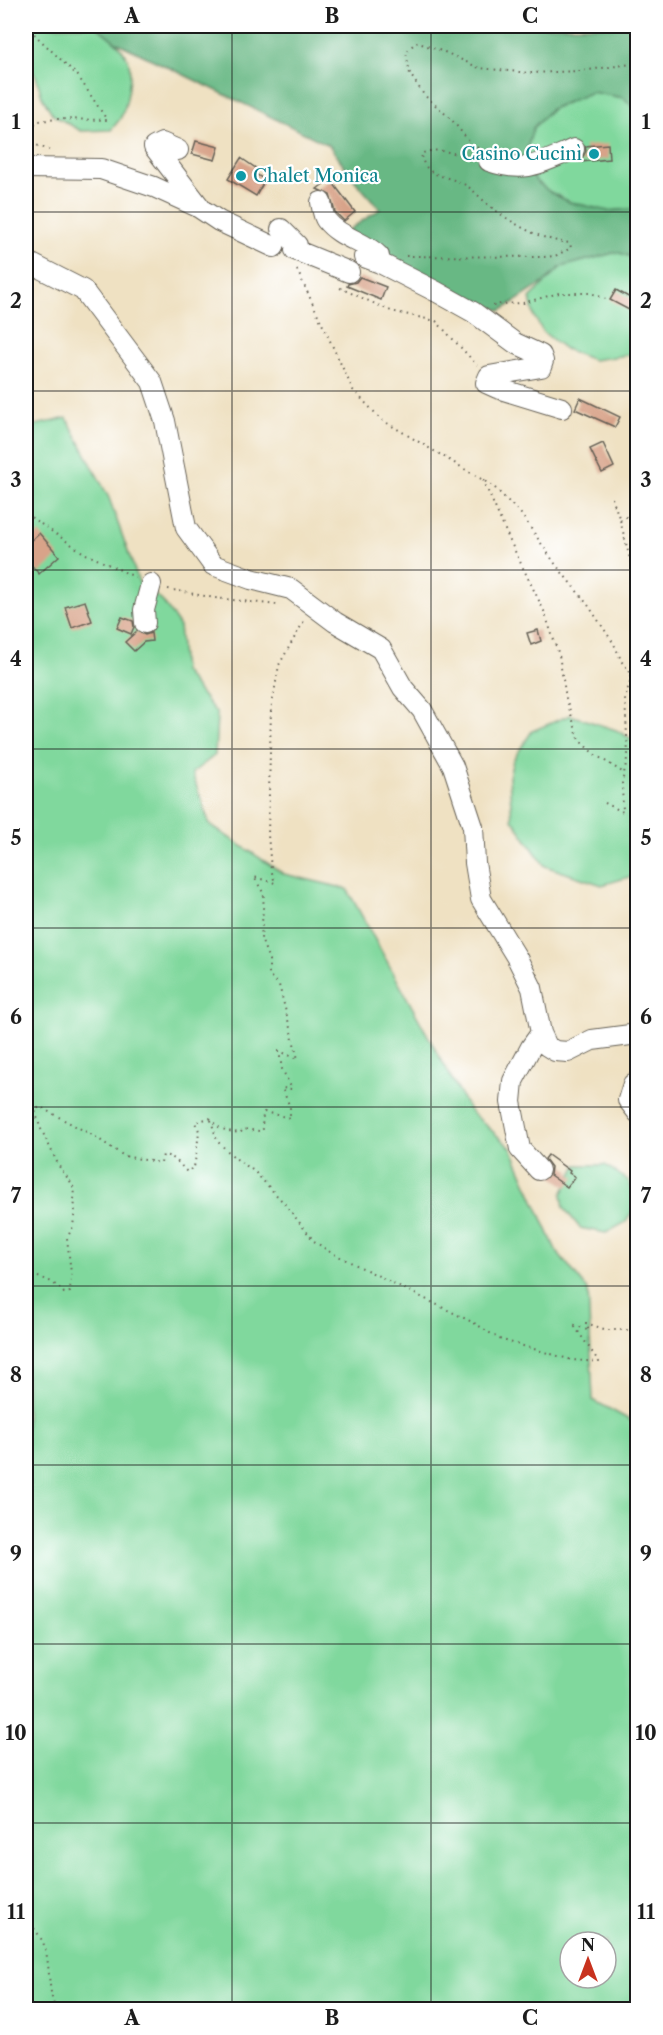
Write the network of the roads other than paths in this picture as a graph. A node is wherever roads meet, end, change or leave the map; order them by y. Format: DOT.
graph roads {
  1 [pos="574,149"];
  2 [pos="178,150"];
  3 [pos="489,161"];
  4 [pos="26,168"];
  5 [pos="321,202"];
  6 [pos="202,209"];
  7 [pos="26,261"];
  8 [pos="345,280"];
  9 [pos="562,408"];
  10 [pos="151,584"];
  11 [pos="145,623"];
  12 [pos="541,1033"];
  13 [pos="638,1034"];
  14 [pos="638,1081"];
  15 [pos="638,1113"];
  16 [pos="539,1170"];
  1 -- 3 [label="street"];
  2 -- 6 [label="street"];
  4 -- 6 [label="street"];
  5 -- 9 [label="street"];
  6 -- 8 [label="street"];
  7 -- 12 [label="street"];
  10 -- 11 [label="street"];
  12 -- 13 [label="street"];
  12 -- 16 [label="street"];
  14 -- 15 [label="street"];
}
